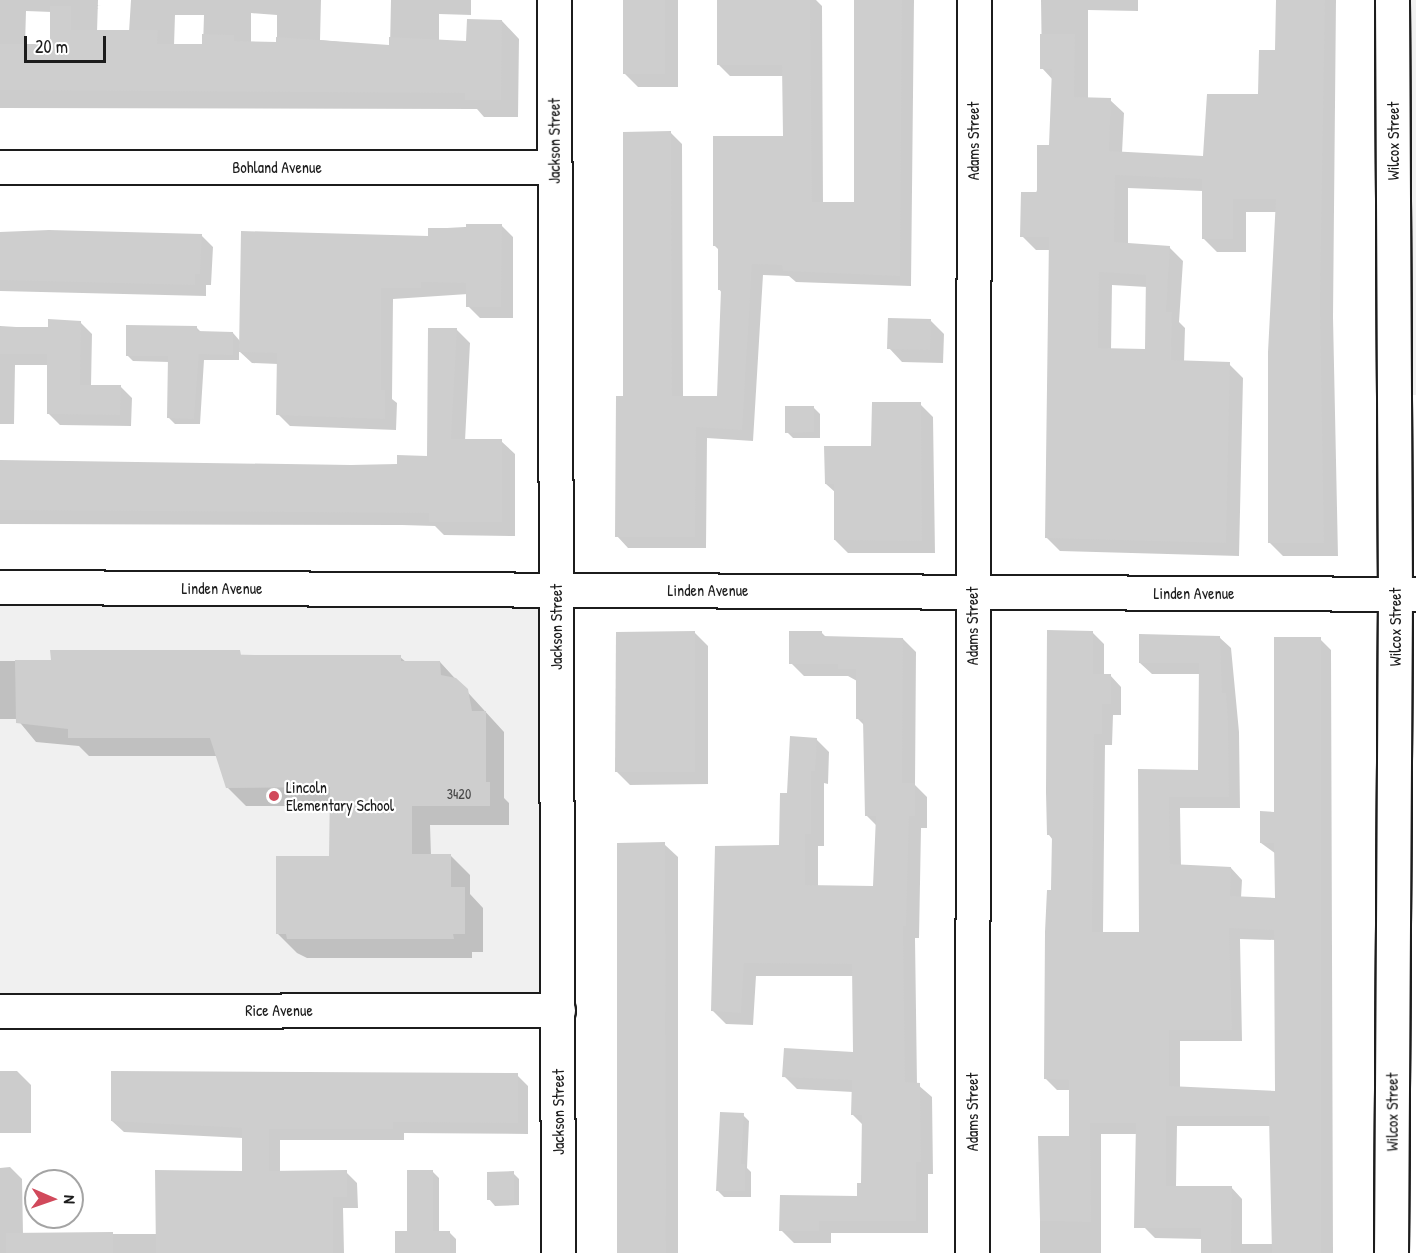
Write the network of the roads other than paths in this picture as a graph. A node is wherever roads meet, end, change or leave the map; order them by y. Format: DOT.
graph roads {
  1 [pos="554,0"];
  2 [pos="974,0"];
  3 [pos="1392,0"];
  4 [pos="554,166"];
  5 [pos="0,167"];
  6 [pos="0,587"];
  7 [pos="556,590"];
  8 [pos="972,591"];
  9 [pos="1405,594"];
  10 [pos="558,1010"];
  11 [pos="0,1011"];
  12 [pos="558,1253"];
  13 [pos="972,1253"];
  14 [pos="1391,1253"];
  1 -- 4 [label="street, Jackson Street"];
  2 -- 8 [label="street, Adams Street"];
  3 -- 9 [label="street, Wilcox Street"];
  4 -- 5 [label="street, Bohland Avenue"];
  4 -- 7 [label="street, Jackson Street"];
  6 -- 7 [label="street, Linden Avenue"];
  7 -- 8 [label="street, Linden Avenue"];
  7 -- 10 [label="street, Jackson Street"];
  8 -- 9 [label="street, Linden Avenue"];
  8 -- 13 [label="street, Adams Street"];
  9 -- 14 [label="street, Wilcox Street"];
  10 -- 11 [label="street, Rice Avenue"];
  10 -- 12 [label="street, Jackson Street"];
}
